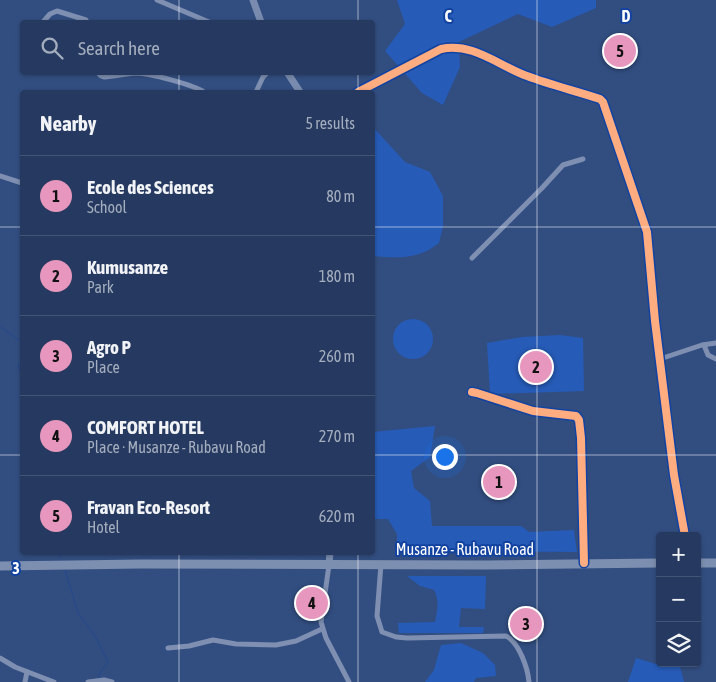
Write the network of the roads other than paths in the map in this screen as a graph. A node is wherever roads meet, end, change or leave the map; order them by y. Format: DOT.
graph roads {
  1 [pos="157,0"];
  2 [pos="252,0"];
  3 [pos="45,20"];
  4 [pos="86,20"];
  5 [pos="204,20"];
  6 [pos="260,20"];
  7 [pos="99,75"];
  8 [pos="121,75"];
  9 [pos="150,75"];
  10 [pos="266,75"];
  11 [pos="289,75"];
  12 [pos="199,90"];
  13 [pos="257,90"];
  14 [pos="299,90"];
  15 [pos="362,90"];
  16 [pos="583,160"];
  17 [pos="0,176"];
  18 [pos="20,182"];
  19 [pos="472,258"];
  20 [pos="716,343"];
  21 [pos="704,345"];
  22 [pos="716,359"];
  23 [pos="660,360"];
  24 [pos="472,392"];
  25 [pos="684,532"];
  26 [pos="330,555"];
  27 [pos="701,562"];
  28 [pos="656,563"];
  29 [pos="716,563"];
  30 [pos="329,564"];
  31 [pos="381,564"];
  32 [pos="584,564"];
  33 [pos="0,566"];
  34 [pos="322,629"];
  35 [pos="168,648"];
  36 [pos="0,658"];
  37 [pos="27,672"];
  38 [pos="25,682"];
  39 [pos="53,682"];
  40 [pos="88,682"];
  41 [pos="112,682"];
  42 [pos="349,682"];
  43 [pos="529,682"];
  1 -- 5 [label="street"];
  2 -- 6 [label="main road"];
  3 -- 4 [label="street"];
  7 -- 8 [label="street"];
  9 -- 12 [label="street"];
  10 -- 13 [label="street"];
  11 -- 14 [label="main road"];
  15 -- 23 [label="street"];
  16 -- 19 [label="street"];
  17 -- 18 [label="street"];
  20 -- 21 [label="street"];
  21 -- 22 [label="street"];
  21 -- 23 [label="street"];
  23 -- 25 [label="street"];
  24 -- 32 [label="street"];
  26 -- 30 [label="main road"];
  27 -- 29 [label="highway"];
  28 -- 32 [label="highway, Musanze - Rubavu Road"];
  30 -- 31 [label="highway, Musanze - Rubavu Road"];
  30 -- 33 [label="highway, Musanze - Rubavu Road"];
  30 -- 34 [label="street"];
  31 -- 32 [label="highway, Musanze - Rubavu Road"];
  31 -- 43 [label="street"];
  34 -- 35 [label="street"];
  34 -- 42 [label="street"];
  36 -- 37 [label="street"];
  37 -- 38 [label="street"];
  37 -- 39 [label="street"];
  40 -- 41 [label="street"];
}
